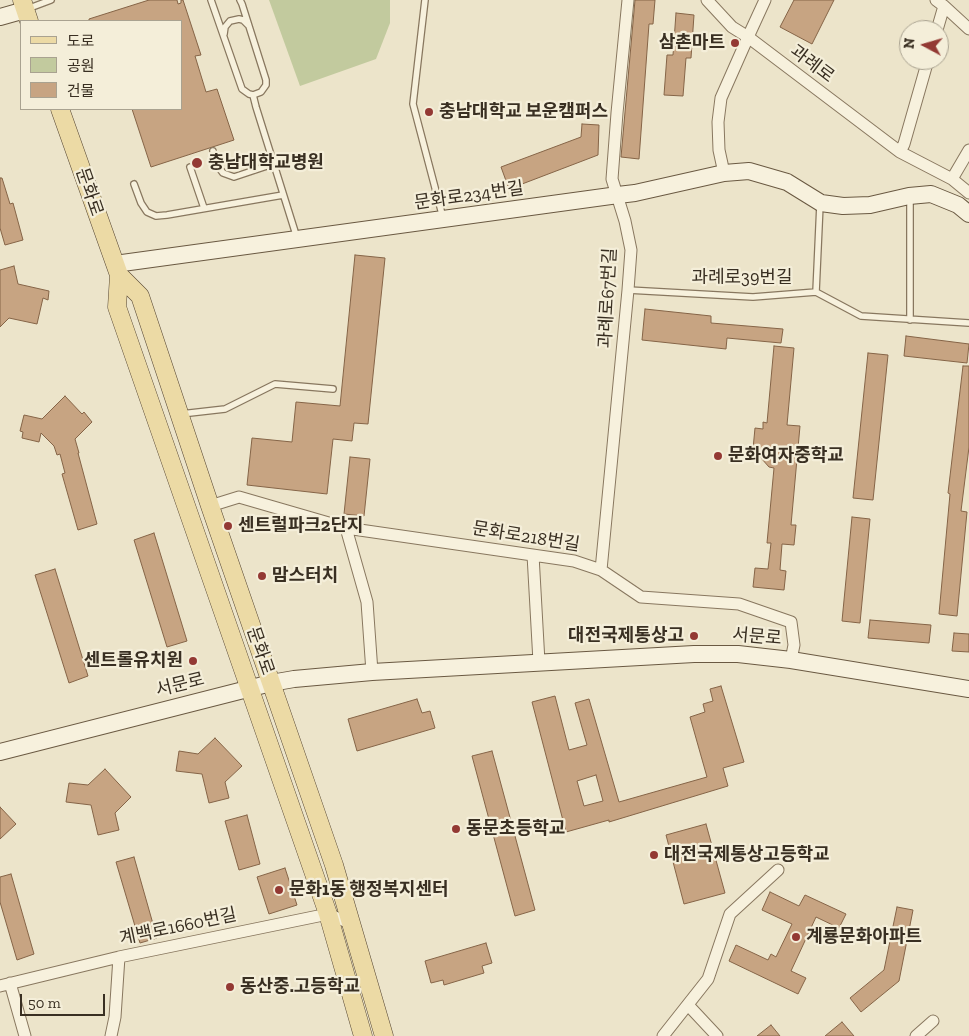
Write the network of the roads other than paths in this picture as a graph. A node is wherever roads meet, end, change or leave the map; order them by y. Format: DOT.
graph roads {
  1 [pos="51,0"];
  2 [pos="211,0"];
  3 [pos="240,0"];
  4 [pos="425,0"];
  5 [pos="628,0"];
  6 [pos="707,0"];
  7 [pos="766,0"];
  8 [pos="940,3"];
  9 [pos="25,10"];
  10 [pos="0,17"];
  11 [pos="938,20"];
  12 [pos="249,26"];
  13 [pos="969,29"];
  14 [pos="224,36"];
  15 [pos="748,37"];
  16 [pos="925,70"];
  17 [pos="253,95"];
  18 [pos="60,110"];
  19 [pos="969,150"];
  20 [pos="213,151"];
  21 [pos="900,152"];
  22 [pos="302,157"];
  23 [pos="273,162"];
  24 [pos="190,167"];
  25 [pos="724,173"];
  26 [pos="952,179"];
  27 [pos="134,184"];
  28 [pos="969,193"];
  29 [pos="618,195"];
  30 [pos="283,196"];
  31 [pos="910,196"];
  32 [pos="820,203"];
  33 [pos="204,208"];
  34 [pos="969,214"];
  35 [pos="443,220"];
  36 [pos="297,239"];
  37 [pos="117,269"];
  38 [pos="628,290"];
  39 [pos="816,292"];
  40 [pos="910,320"];
  41 [pos="969,323"];
  42 [pos="333,389"];
  43 [pos="179,415"];
  44 [pos="210,506"];
  45 [pos="346,528"];
  46 [pos="532,556"];
  47 [pos="601,570"];
  48 [pos="791,660"];
  49 [pos="539,662"];
  50 [pos="372,672"];
  51 [pos="271,683"];
  52 [pos="250,688"];
  53 [pos="969,689"];
  54 [pos="0,752"];
  55 [pos="778,870"];
  56 [pos="328,914"];
  57 [pos="352,924"];
  58 [pos="118,957"];
  59 [pos="5,985"];
  60 [pos="688,1005"];
  61 [pos="933,1021"];
  62 [pos="25,1036"];
  63 [pos="111,1036"];
  64 [pos="363,1036"];
  65 [pos="384,1036"];
  66 [pos="663,1036"];
  67 [pos="717,1036"];
  68 [pos="916,1036"];
  1 -- 9 [label="lane"];
  2 -- 14 [label="lane"];
  3 -- 12 [label="lane"];
  4 -- 35 [label="lane"];
  5 -- 29 [label="street, 과례로67번길"];
  6 -- 15 [label="street, 과례로"];
  7 -- 15 [label="street"];
  8 -- 11 [label="street"];
  8 -- 13 [label="street"];
  9 -- 10 [label="main road"];
  12 -- 14 [label="lane"];
  12 -- 17 [label="lane"];
  14 -- 17 [label="lane"];
  15 -- 21 [label="street, 과례로"];
  15 -- 25 [label="street"];
  16 -- 21 [label="street"];
  17 -- 23 [label="lane"];
  18 -- 37 [label="main road, 문화로"];
  19 -- 26 [label="street"];
  20 -- 23 [label="lane"];
  21 -- 26 [label="street, 과례로"];
  22 -- 23 [label="lane"];
  23 -- 30 [label="lane"];
  24 -- 33 [label="lane"];
  25 -- 29 [label="main road, 문화로234번길"];
  25 -- 32 [label="main road, 문화로234번길"];
  26 -- 28 [label="street, 과례로"];
  27 -- 33 [label="lane"];
  29 -- 35 [label="main road, 문화로234번길"];
  29 -- 38 [label="street, 과례로67번길"];
  30 -- 33 [label="lane"];
  30 -- 36 [label="lane"];
  31 -- 32 [label="main road, 문화로234번길"];
  31 -- 34 [label="main road, 문화로234번길"];
  31 -- 40 [label="lane"];
  32 -- 39 [label="lane"];
  35 -- 36 [label="main road, 문화로234번길"];
  36 -- 37 [label="main road, 문화로234번길"];
  37 -- 43 [label="main road, 문화로"];
  37 -- 52 [label="main road, 문화로"];
  38 -- 39 [label="lane, 과례로39번길"];
  38 -- 47 [label="street, 과례로67번길"];
  39 -- 40 [label="lane, 과례로39번길"];
  40 -- 41 [label="lane, 과례로39번길"];
  42 -- 43 [label="lane"];
  43 -- 44 [label="main road, 문화로"];
  44 -- 45 [label="street, 문화로218번길"];
  44 -- 51 [label="main road, 문화로"];
  45 -- 46 [label="street, 문화로218번길"];
  45 -- 50 [label="street"];
  46 -- 47 [label="street, 문화로218번길"];
  46 -- 49 [label="street"];
  47 -- 48 [label="street, 문화로218번길"];
  48 -- 49 [label="main road, 서문로"];
  48 -- 53 [label="main road, 서문로"];
  49 -- 50 [label="main road, 서문로"];
  50 -- 51 [label="main road, 서문로"];
  51 -- 52 [label="main road, 서문로"];
  51 -- 57 [label="main road, 문화로"];
  52 -- 54 [label="main road, 서문로"];
  52 -- 56 [label="main road, 문화로"];
  55 -- 60 [label="street"];
  56 -- 57 [label="street"];
  56 -- 58 [label="street, 계백로1660번길"];
  56 -- 64 [label="main road, 문화로"];
  57 -- 65 [label="main road, 문화로"];
  58 -- 59 [label="street, 계백로1660번길"];
  58 -- 63 [label="street"];
  59 -- 62 [label="street, 계백로1660번길"];
  60 -- 66 [label="street"];
  60 -- 67 [label="street"];
  61 -- 68 [label="street"];
}
